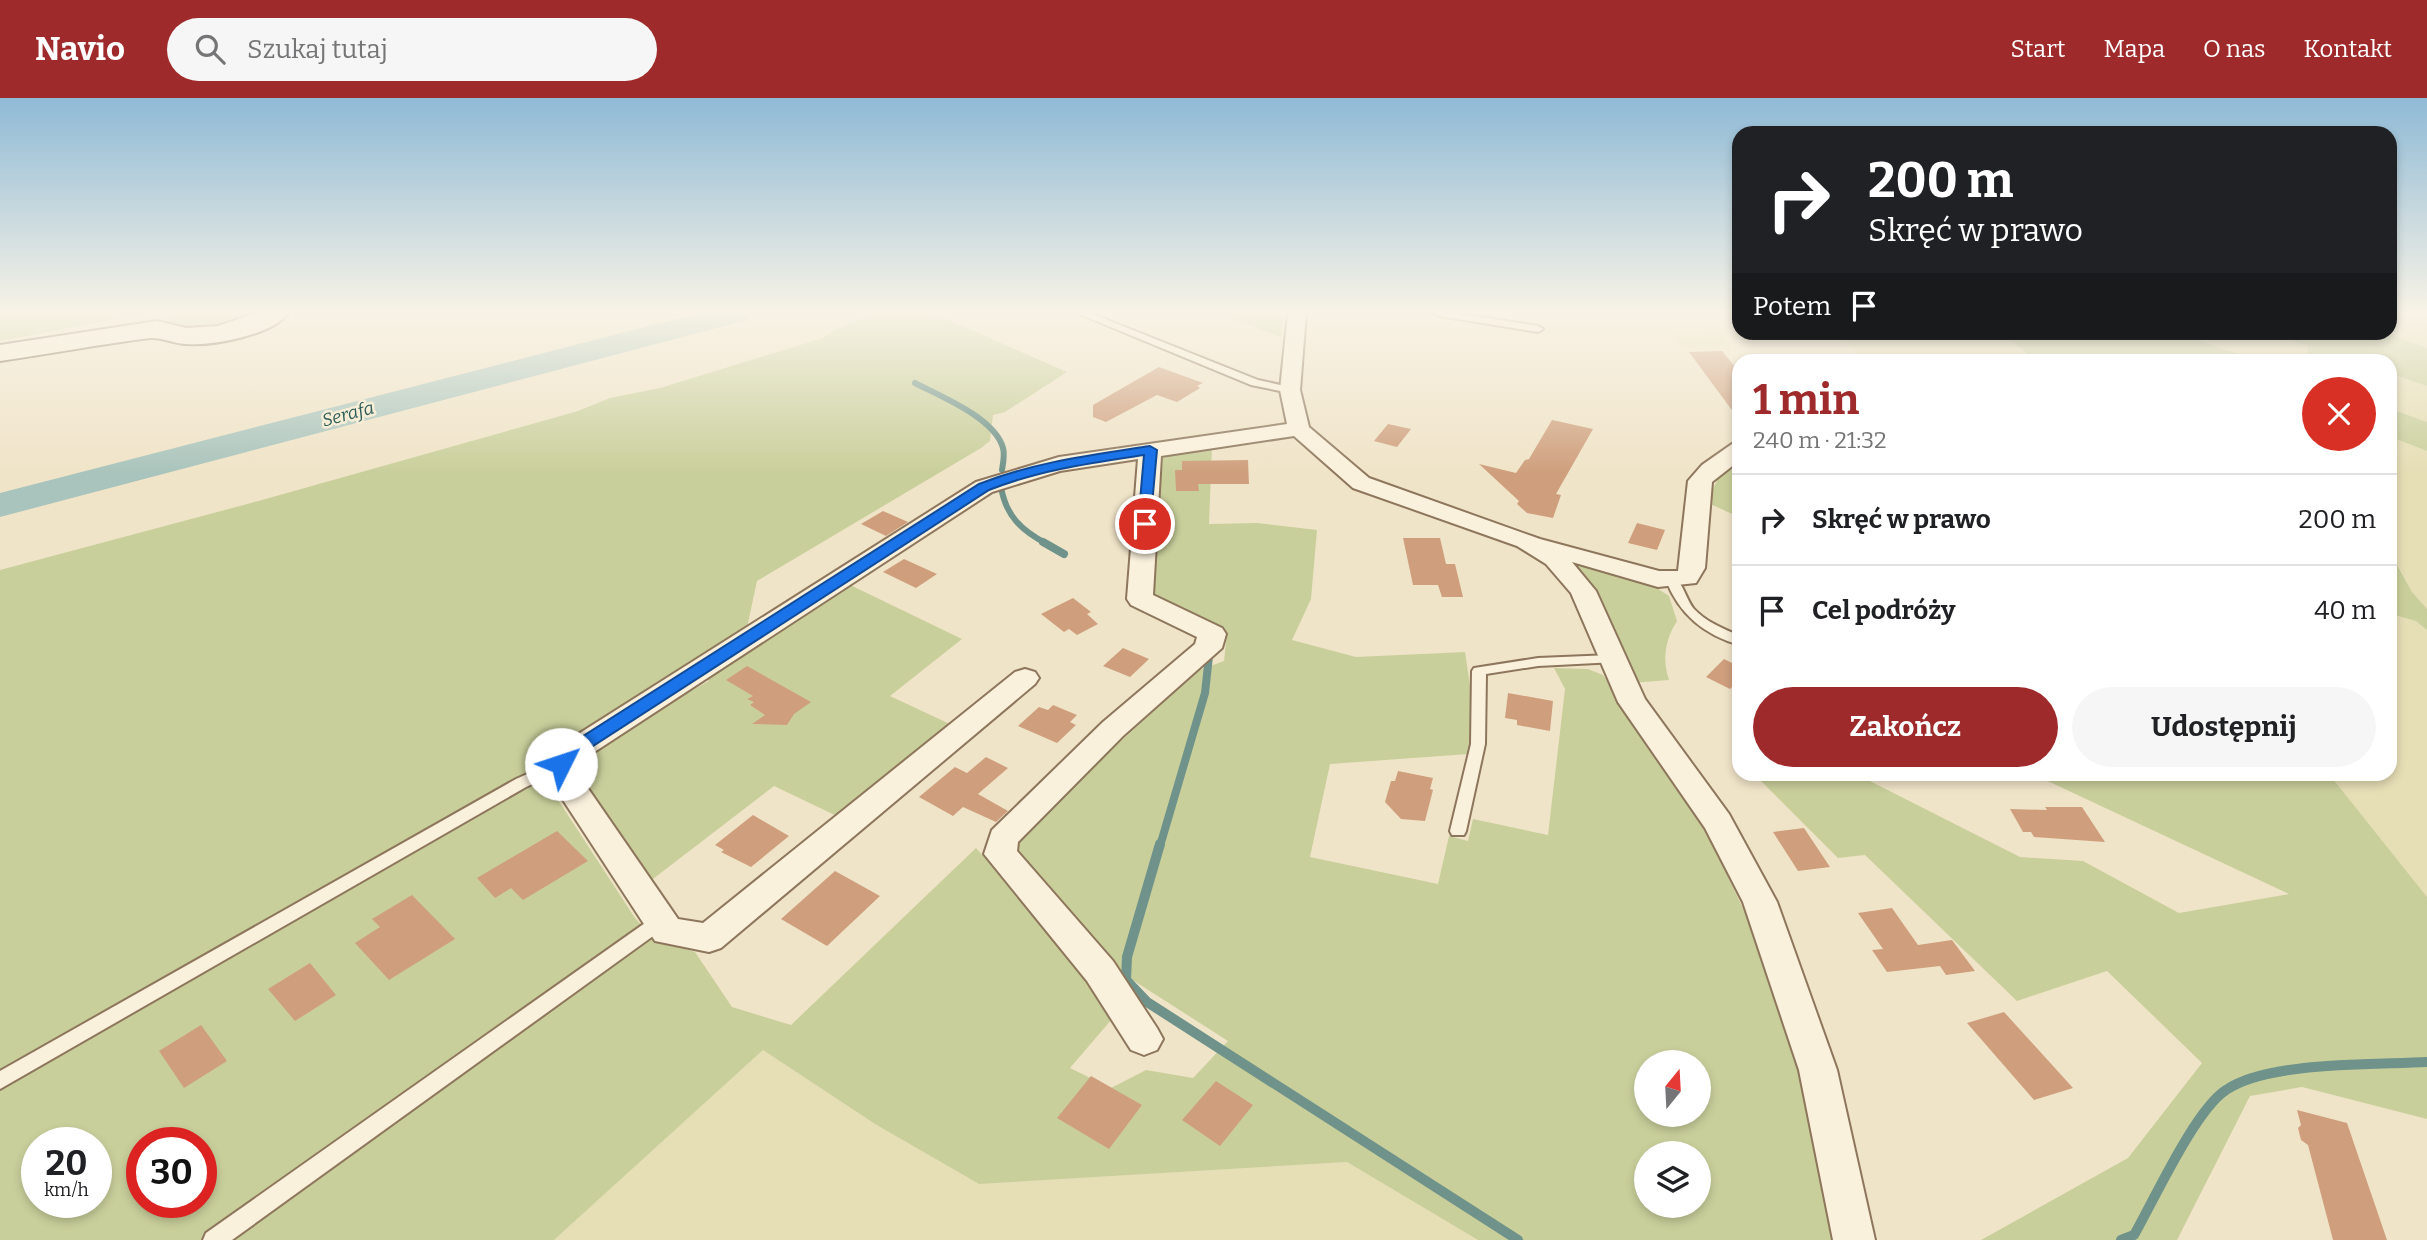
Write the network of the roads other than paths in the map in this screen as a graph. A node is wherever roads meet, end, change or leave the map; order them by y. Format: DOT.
graph roads {
  1 [pos="1214,366"];
  2 [pos="1292,366"];
  3 [pos="1290,390"];
  4 [pos="1299,429"];
  5 [pos="1150,450"];
  6 [pos="1732,455"];
  7 [pos="1526,541"];
  8 [pos="1672,580"];
  9 [pos="1732,637"];
  10 [pos="1611,659"];
  11 [pos="1025,678"];
  12 [pos="561,764"];
  13 [pos="1458,831"];
  14 [pos="661,921"];
  15 [pos="1144,1039"];
  16 [pos="0,1081"];
  17 [pos="214,1240"];
  18 [pos="1854,1240"];
  1 -- 3 [label="lane"];
  2 -- 3 [label="street"];
  3 -- 4 [label="street"];
  4 -- 5 [label="street"];
  4 -- 7 [label="street"];
  5 -- 12 [label="street"];
  5 -- 15 [label="street"];
  6 -- 8 [label="street"];
  7 -- 8 [label="street"];
  7 -- 10 [label="street"];
  8 -- 9 [label="lane"];
  10 -- 13 [label="lane"];
  10 -- 18 [label="street"];
  11 -- 14 [label="street"];
  12 -- 14 [label="street"];
  12 -- 16 [label="lane"];
  14 -- 17 [label="lane"];
}
